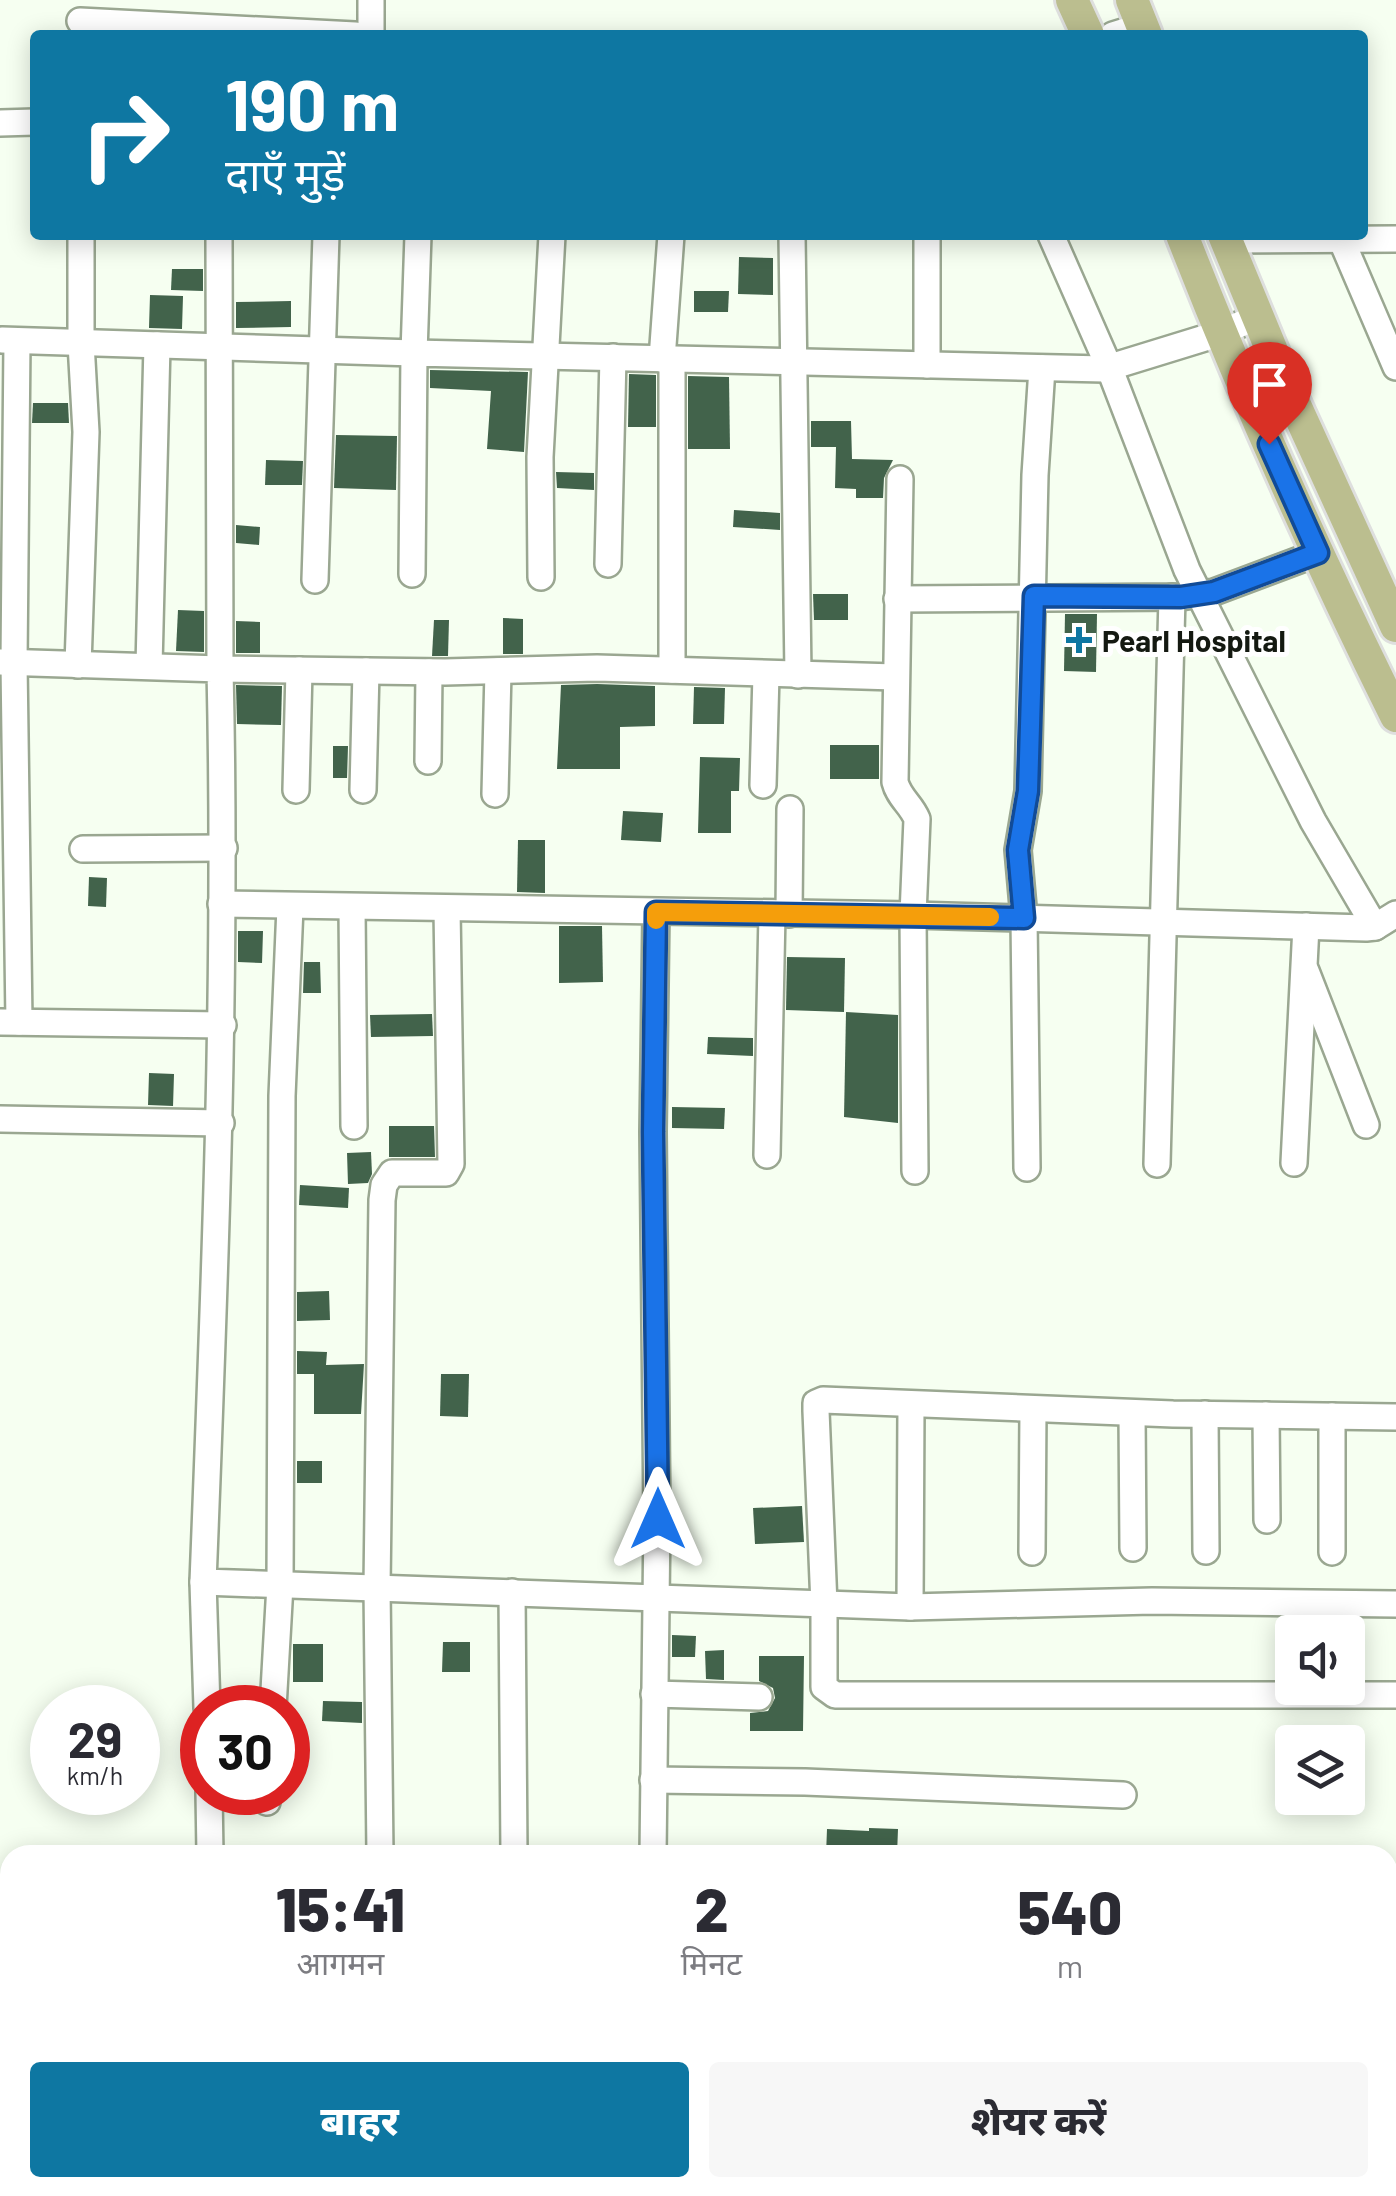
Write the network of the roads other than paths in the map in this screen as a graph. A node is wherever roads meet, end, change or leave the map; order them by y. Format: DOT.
graph roads {
  1 [pos="195,0"];
  2 [pos="372,0"];
  3 [pos="1072,0"];
  4 [pos="80,19"];
  5 [pos="211,30"];
  6 [pos="371,30"];
  7 [pos="1086,30"];
  8 [pos="30,122"];
  9 [pos="0,123"];
  10 [pos="1368,238"];
  11 [pos="1396,238"];
  12 [pos="81,240"];
  13 [pos="219,240"];
  14 [pos="326,240"];
  15 [pos="418,240"];
  16 [pos="552,240"];
  17 [pos="671,240"];
  18 [pos="792,240"];
  19 [pos="927,240"];
  20 [pos="1053,240"];
  21 [pos="1184,240"];
  22 [pos="1226,240"];
  23 [pos="1348,240"];
  24 [pos="1256,317"];
  25 [pos="1221,332"];
  26 [pos="8,340"];
  27 [pos="81,342"];
  28 [pos="157,345"];
  29 [pos="219,347"];
  30 [pos="320,351"];
  31 [pos="414,353"];
  32 [pos="547,356"];
  33 [pos="613,358"];
  34 [pos="667,359"];
  35 [pos="796,361"];
  36 [pos="926,365"];
  37 [pos="1396,366"];
  38 [pos="1109,367"];
  39 [pos="1042,368"];
  40 [pos="900,479"];
  41 [pos="1318,553"];
  42 [pos="608,564"];
  43 [pos="412,574"];
  44 [pos="541,577"];
  45 [pos="315,580"];
  46 [pos="1200,594"];
  47 [pos="1034,596"];
  48 [pos="1172,597"];
  49 [pos="897,599"];
  50 [pos="1396,626"];
  51 [pos="7,663"];
  52 [pos="78,665"];
  53 [pos="149,666"];
  54 [pos="220,669"];
  55 [pos="299,670"];
  56 [pos="672,670"];
  57 [pos="366,671"];
  58 [pos="498,671"];
  59 [pos="429,672"];
  60 [pos="766,674"];
  61 [pos="798,675"];
  62 [pos="895,676"];
  63 [pos="1396,716"];
  64 [pos="428,761"];
  65 [pos="763,785"];
  66 [pos="296,790"];
  67 [pos="363,790"];
  68 [pos="495,794"];
  69 [pos="790,809"];
  70 [pos="224,848"];
  71 [pos="82,849"];
  72 [pos="222,904"];
  73 [pos="290,907"];
  74 [pos="352,908"];
  75 [pos="447,909"];
  76 [pos="656,912"];
  77 [pos="780,914"];
  78 [pos="914,915"];
  79 [pos="1024,918"];
  80 [pos="1385,920"];
  81 [pos="1161,922"];
  82 [pos="1306,926"];
  83 [pos="1303,964"];
  84 [pos="9,1022"];
  85 [pos="223,1025"];
  86 [pos="0,1118"];
  87 [pos="220,1123"];
  88 [pos="1366,1125"];
  89 [pos="354,1126"];
  90 [pos="767,1155"];
  91 [pos="1157,1164"];
  92 [pos="1294,1164"];
  93 [pos="1027,1168"];
  94 [pos="915,1171"];
  95 [pos="911,1405"];
  96 [pos="1032,1409"];
  97 [pos="1132,1413"];
  98 [pos="1204,1414"];
  99 [pos="1266,1415"];
  100 [pos="1332,1416"];
  101 [pos="1396,1417"];
  102 [pos="1268,1520"];
  103 [pos="1132,1548"];
  104 [pos="1206,1551"];
  105 [pos="1032,1552"];
  106 [pos="1332,1552"];
  107 [pos="204,1582"];
  108 [pos="280,1585"];
  109 [pos="377,1587"];
  110 [pos="512,1592"];
  111 [pos="654,1600"];
  112 [pos="1396,1604"];
  113 [pos="824,1605"];
  114 [pos="910,1607"];
  115 [pos="206,1685"];
  116 [pos="274,1685"];
  117 [pos="654,1694"];
  118 [pos="1396,1696"];
  119 [pos="760,1697"];
  120 [pos="653,1780"];
  121 [pos="1124,1795"];
  122 [pos="209,1815"];
  123 [pos="210,1845"];
  124 [pos="380,1845"];
  125 [pos="514,1845"];
  126 [pos="654,1845"];
  1 -- 5 [label="street"];
  2 -- 6 [label="street"];
  3 -- 7 [label="main road"];
  4 -- 5 [label="street"];
  8 -- 9 [label="street"];
  10 -- 11 [label="street"];
  12 -- 27 [label="street"];
  13 -- 29 [label="street"];
  14 -- 30 [label="street"];
  15 -- 31 [label="street"];
  16 -- 32 [label="street"];
  17 -- 34 [label="street"];
  18 -- 35 [label="street"];
  19 -- 36 [label="street"];
  20 -- 38 [label="street"];
  21 -- 25 [label="main road"];
  22 -- 24 [label="main road"];
  23 -- 37 [label="street"];
  24 -- 25 [label="street"];
  24 -- 50 [label="main road"];
  25 -- 38 [label="street"];
  25 -- 41 [label="main road"];
  26 -- 27 [label="street"];
  26 -- 51 [label="street"];
  27 -- 28 [label="street"];
  27 -- 52 [label="street"];
  28 -- 29 [label="street"];
  28 -- 53 [label="street"];
  29 -- 30 [label="street"];
  29 -- 54 [label="street"];
  30 -- 31 [label="street"];
  30 -- 45 [label="street"];
  31 -- 32 [label="street"];
  31 -- 43 [label="street"];
  32 -- 33 [label="street"];
  32 -- 44 [label="street"];
  33 -- 34 [label="street"];
  33 -- 42 [label="street"];
  34 -- 35 [label="street"];
  34 -- 56 [label="street"];
  35 -- 36 [label="street"];
  35 -- 61 [label="street"];
  36 -- 39 [label="street"];
  38 -- 39 [label="street"];
  38 -- 46 [label="street"];
  39 -- 47 [label="street"];
  40 -- 49 [label="street"];
  41 -- 46 [label="street"];
  41 -- 63 [label="main road"];
  46 -- 48 [label="street"];
  46 -- 80 [label="street"];
  47 -- 48 [label="street"];
  47 -- 49 [label="street"];
  47 -- 79 [label="street"];
  48 -- 81 [label="street"];
  49 -- 62 [label="street"];
  51 -- 52 [label="street"];
  51 -- 84 [label="street"];
  52 -- 53 [label="street"];
  53 -- 54 [label="street"];
  54 -- 55 [label="street"];
  54 -- 70 [label="street"];
  55 -- 57 [label="street"];
  55 -- 66 [label="street"];
  56 -- 58 [label="street"];
  56 -- 60 [label="street"];
  57 -- 59 [label="street"];
  57 -- 67 [label="street"];
  58 -- 59 [label="street"];
  58 -- 68 [label="street"];
  59 -- 64 [label="street"];
  60 -- 61 [label="street"];
  60 -- 65 [label="street"];
  61 -- 62 [label="street"];
  62 -- 78 [label="street"];
  69 -- 77 [label="street"];
  70 -- 71 [label="street"];
  70 -- 72 [label="street"];
  72 -- 73 [label="street"];
  72 -- 85 [label="street"];
  73 -- 74 [label="street"];
  73 -- 108 [label="street"];
  74 -- 75 [label="street"];
  74 -- 89 [label="street"];
  75 -- 76 [label="street"];
  75 -- 109 [label="street"];
  76 -- 77 [label="street"];
  76 -- 111 [label="street"];
  77 -- 78 [label="street"];
  77 -- 90 [label="street"];
  78 -- 79 [label="street"];
  78 -- 94 [label="street"];
  79 -- 81 [label="street"];
  79 -- 93 [label="street"];
  80 -- 82 [label="street"];
  81 -- 82 [label="street"];
  81 -- 91 [label="street"];
  82 -- 83 [label="street"];
  83 -- 88 [label="street"];
  83 -- 92 [label="street"];
  84 -- 85 [label="street"];
  85 -- 87 [label="street"];
  86 -- 87 [label="street"];
  87 -- 107 [label="street"];
  95 -- 96 [label="street"];
  95 -- 113 [label="street"];
  95 -- 114 [label="street"];
  96 -- 97 [label="street"];
  96 -- 105 [label="street"];
  97 -- 98 [label="street"];
  97 -- 103 [label="street"];
  98 -- 99 [label="street"];
  98 -- 104 [label="street"];
  99 -- 100 [label="street"];
  99 -- 102 [label="street"];
  100 -- 101 [label="street"];
  100 -- 106 [label="street"];
  107 -- 108 [label="street"];
  107 -- 115 [label="street"];
  108 -- 109 [label="street"];
  108 -- 116 [label="street"];
  109 -- 110 [label="street"];
  109 -- 124 [label="street"];
  110 -- 111 [label="street"];
  110 -- 125 [label="street"];
  111 -- 113 [label="street"];
  111 -- 117 [label="street"];
  112 -- 114 [label="street"];
  113 -- 114 [label="street"];
  113 -- 118 [label="street"];
  117 -- 119 [label="street"];
  117 -- 120 [label="street"];
  120 -- 121 [label="street"];
  120 -- 126 [label="street"];
  122 -- 123 [label="street"];
}
